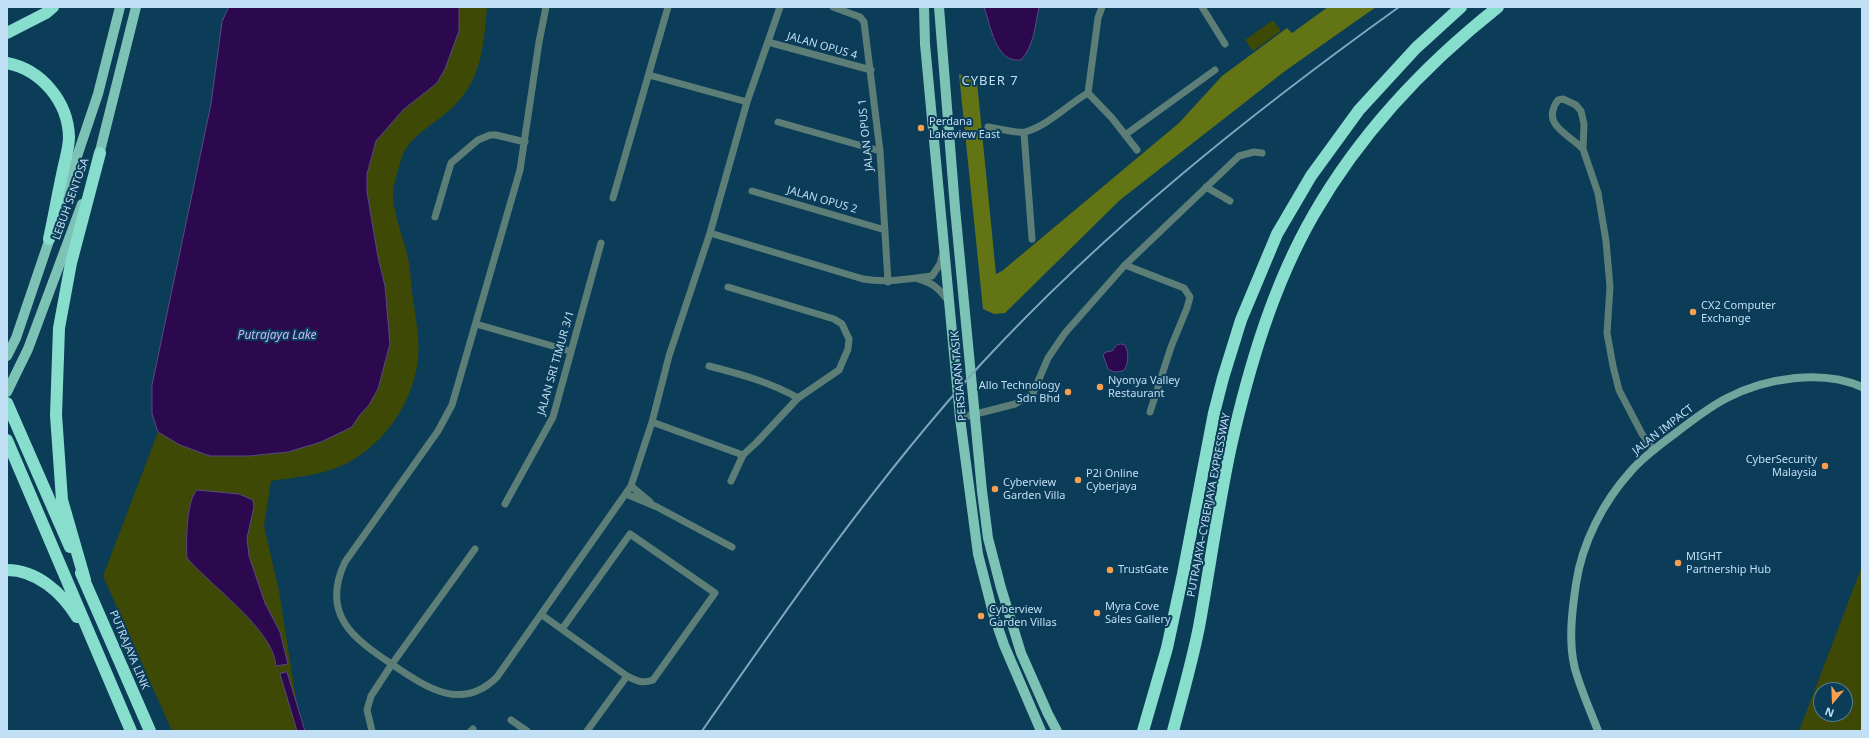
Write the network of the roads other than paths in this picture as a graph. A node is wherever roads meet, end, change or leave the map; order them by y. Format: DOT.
graph roads {
  1 [pos="53,7"];
  2 [pos="120,7"];
  3 [pos="136,7"];
  4 [pos="546,7"];
  5 [pos="668,7"];
  6 [pos="780,7"];
  7 [pos="833,7"];
  8 [pos="924,7"];
  9 [pos="939,7"];
  10 [pos="1102,7"];
  11 [pos="1202,7"];
  12 [pos="1461,7"];
  13 [pos="1498,7"];
  14 [pos="7,33"];
  15 [pos="768,42"];
  16 [pos="1224,44"];
  17 [pos="7,63"];
  18 [pos="871,70"];
  19 [pos="1215,70"];
  20 [pos="649,75"];
  21 [pos="1088,93"];
  22 [pos="747,102"];
  23 [pos="778,122"];
  24 [pos="988,126"];
  25 [pos="1024,133"];
  26 [pos="1125,135"];
  27 [pos="525,142"];
  28 [pos="1583,149"];
  29 [pos="1137,150"];
  30 [pos="880,151"];
  31 [pos="100,153"];
  32 [pos="1262,154"];
  33 [pos="1206,187"];
  34 [pos="752,191"];
  35 [pos="613,198"];
  36 [pos="1230,201"];
  37 [pos="435,217"];
  38 [pos="886,230"];
  39 [pos="710,233"];
  40 [pos="49,239"];
  41 [pos="1032,239"];
  42 [pos="601,243"];
  43 [pos="945,247"];
  44 [pos="1125,265"];
  45 [pos="914,278"];
  46 [pos="888,282"];
  47 [pos="728,287"];
  48 [pos="951,306"];
  49 [pos="476,324"];
  50 [pos="570,352"];
  51 [pos="7,356"];
  52 [pos="709,366"];
  53 [pos="1862,387"];
  54 [pos="7,392"];
  55 [pos="798,398"];
  56 [pos="7,403"];
  57 [pos="1150,412"];
  58 [pos="974,415"];
  59 [pos="960,418"];
  60 [pos="652,422"];
  61 [pos="8,444"];
  62 [pos="1654,450"];
  63 [pos="743,455"];
  64 [pos="731,481"];
  65 [pos="631,486"];
  66 [pos="626,494"];
  67 [pos="505,504"];
  68 [pos="657,507"];
  69 [pos="732,547"];
  70 [pos="475,549"];
  71 [pos="7,570"];
  72 [pos="85,580"];
  73 [pos="542,615"];
  74 [pos="562,629"];
  75 [pos="98,652"];
  76 [pos="392,664"];
  77 [pos="627,676"];
  78 [pos="511,720"];
  79 [pos="132,731"];
  80 [pos="150,731"];
  81 [pos="372,731"];
  82 [pos="527,731"];
  83 [pos="587,731"];
  84 [pos="1041,731"];
  85 [pos="1057,731"];
  86 [pos="1143,731"];
  87 [pos="1173,731"];
  88 [pos="1598,731"];
  1 -- 14 [label="highway"];
  2 -- 40 [label="main road, LEBUH SENTOSA"];
  3 -- 31 [label="main road, LEBUH SENTOSA"];
  4 -- 27 [label="street"];
  5 -- 20 [label="street"];
  6 -- 15 [label="street"];
  7 -- 18 [label="street, JALAN OPUS 1"];
  8 -- 43 [label="main road, PERSIARAN TASIK"];
  9 -- 58 [label="main road, PERSIARAN TASIK"];
  10 -- 21 [label="street"];
  11 -- 16 [label="street"];
  12 -- 86 [label="highway, PUTRAJAYA–CYBERJAYA EXPRESSWAY"];
  13 -- 87 [label="highway, PUTRAJAYA–CYBERJAYA EXPRESSWAY"];
  15 -- 18 [label="street, JALAN OPUS 4"];
  15 -- 22 [label="street"];
  17 -- 40 [label="highway"];
  18 -- 30 [label="street, JALAN OPUS 1"];
  19 -- 26 [label="street"];
  20 -- 22 [label="street"];
  20 -- 35 [label="street"];
  21 -- 25 [label="street"];
  21 -- 26 [label="street"];
  22 -- 39 [label="street"];
  23 -- 30 [label="street"];
  24 -- 25 [label="street"];
  25 -- 41 [label="street"];
  26 -- 29 [label="street"];
  27 -- 37 [label="street"];
  27 -- 49 [label="street"];
  28 -- 28 [label="street"];
  28 -- 62 [label="street"];
  30 -- 38 [label="street, JALAN OPUS 1"];
  31 -- 54 [label="main road, LEBUH SENTOSA"];
  31 -- 72 [label="highway"];
  32 -- 33 [label="street"];
  33 -- 36 [label="street"];
  33 -- 44 [label="street"];
  34 -- 38 [label="street, JALAN OPUS 2"];
  38 -- 46 [label="street, JALAN OPUS 1"];
  39 -- 46 [label="street"];
  39 -- 60 [label="street"];
  40 -- 51 [label="main road, LEBUH SENTOSA"];
  42 -- 50 [label="street, JALAN SRI TIMUR 3/1"];
  43 -- 45 [label="street"];
  43 -- 48 [label="main road, PERSIARAN TASIK"];
  44 -- 57 [label="street"];
  44 -- 58 [label="street"];
  45 -- 46 [label="street"];
  45 -- 48 [label="street"];
  47 -- 55 [label="street"];
  48 -- 59 [label="main road, PERSIARAN TASIK"];
  49 -- 50 [label="street"];
  49 -- 76 [label="street"];
  50 -- 67 [label="street, JALAN SRI TIMUR 3/1"];
  52 -- 55 [label="street"];
  53 -- 62 [label="street, JALAN IMPACT"];
  55 -- 63 [label="street"];
  56 -- 72 [label="highway"];
  58 -- 59 [label="street"];
  58 -- 85 [label="main road, PERSIARAN TASIK"];
  59 -- 84 [label="main road, PERSIARAN TASIK"];
  60 -- 63 [label="street"];
  60 -- 65 [label="street"];
  61 -- 75 [label="highway"];
  62 -- 88 [label="street, JALAN IMPACT"];
  63 -- 64 [label="street"];
  65 -- 66 [label="street"];
  65 -- 68 [label="street"];
  66 -- 68 [label="street"];
  66 -- 73 [label="street"];
  68 -- 69 [label="street"];
  70 -- 76 [label="street"];
  71 -- 75 [label="highway"];
  72 -- 80 [label="highway, PUTRAJAYA LINK"];
  73 -- 74 [label="street"];
  73 -- 76 [label="street"];
  74 -- 77 [label="street"];
  74 -- 77 [label="street"];
  75 -- 79 [label="highway"];
  76 -- 81 [label="street"];
  77 -- 83 [label="street"];
  78 -- 82 [label="street"];
}
